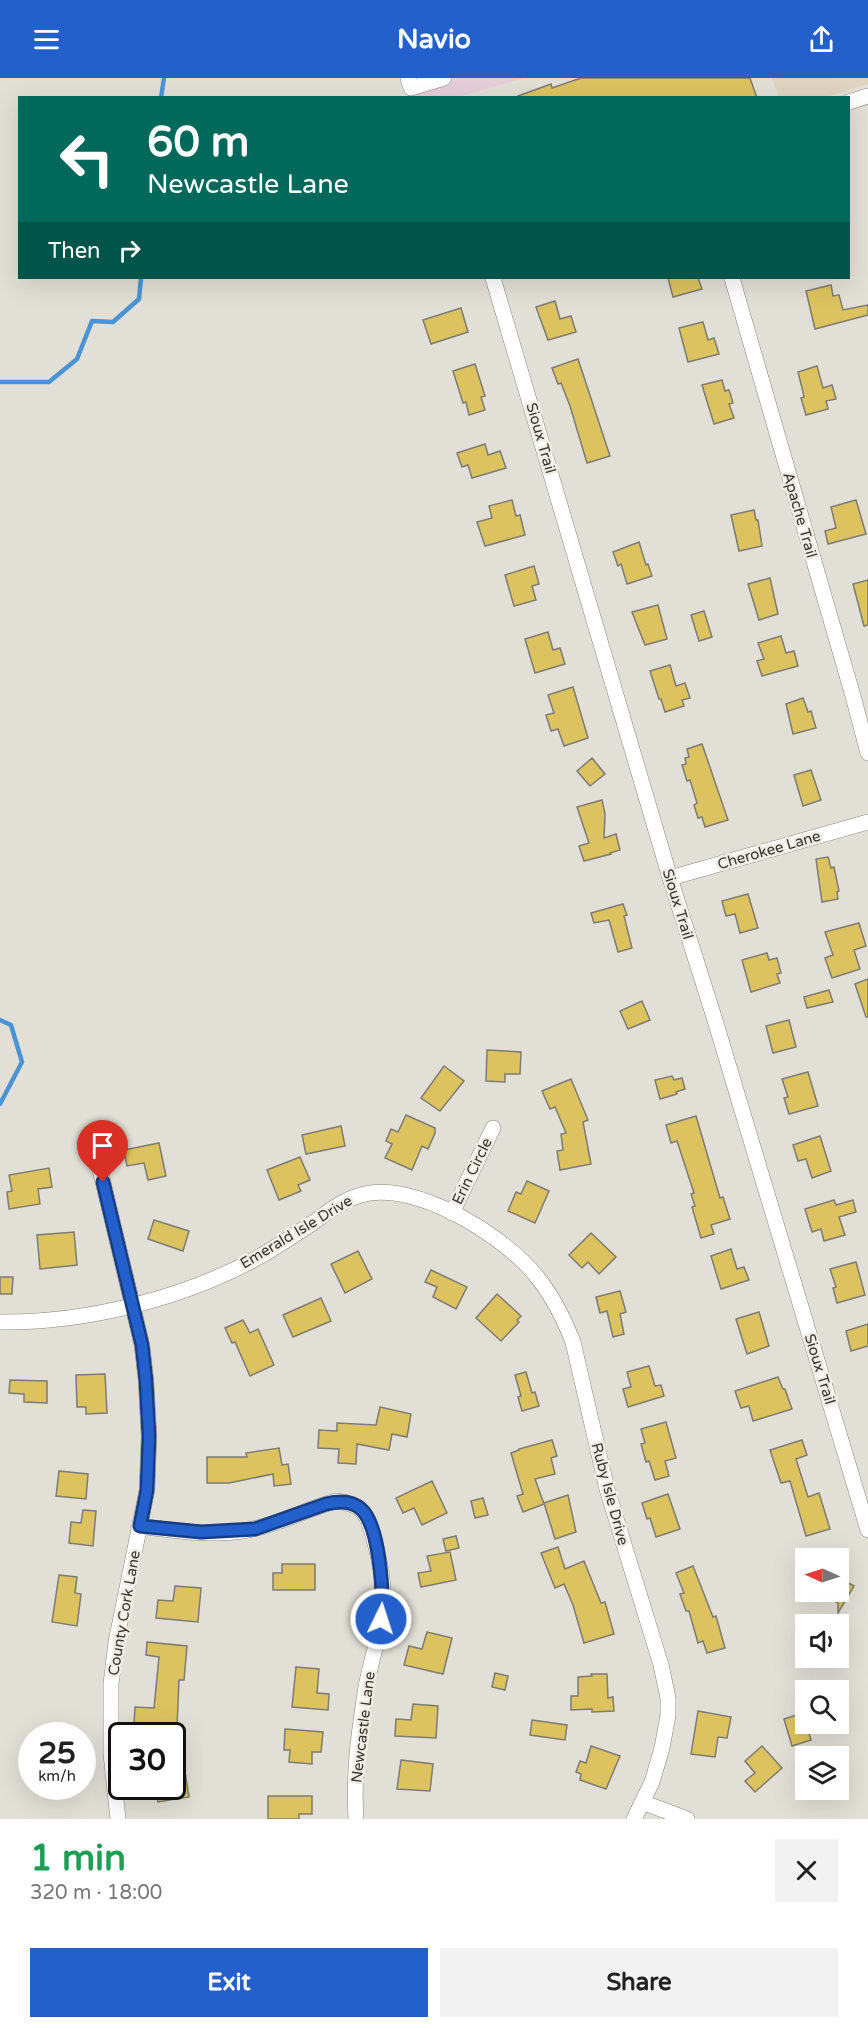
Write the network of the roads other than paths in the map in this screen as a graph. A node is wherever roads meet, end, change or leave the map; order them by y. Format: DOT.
graph roads {
  1 [pos="408,78"];
  2 [pos="444,78"];
  3 [pos="868,96"];
  4 [pos="850,102"];
  5 [pos="493,279"];
  6 [pos="732,279"];
  7 [pos="868,753"];
  8 [pos="868,822"];
  9 [pos="670,878"];
  10 [pos="493,1128"];
  11 [pos="98,1161"];
  12 [pos="452,1213"];
  13 [pos="133,1305"];
  14 [pos="0,1322"];
  15 [pos="140,1526"];
  16 [pos="868,1530"];
  17 [pos="642,1802"];
  18 [pos="118,1819"];
  19 [pos="356,1819"];
  20 [pos="633,1819"];
  21 [pos="687,1819"];
  1 -- 2 [label="street"];
  3 -- 4 [label="street"];
  5 -- 9 [label="street, Sioux Trail"];
  6 -- 7 [label="street, Apache Trail"];
  8 -- 9 [label="street, Cherokee Lane"];
  9 -- 16 [label="street, Sioux Trail"];
  10 -- 12 [label="street, Erin Circle"];
  11 -- 13 [label="street, County Cork Lane"];
  12 -- 13 [label="street, Emerald Isle Drive"];
  12 -- 17 [label="street, Ruby Isle Drive"];
  13 -- 14 [label="street, Emerald Isle Drive"];
  13 -- 15 [label="street, County Cork Lane"];
  15 -- 18 [label="street, County Cork Lane"];
  15 -- 19 [label="street, Newcastle Lane"];
  17 -- 20 [label="street, Ruby Isle Drive"];
  17 -- 21 [label="street"];
}
